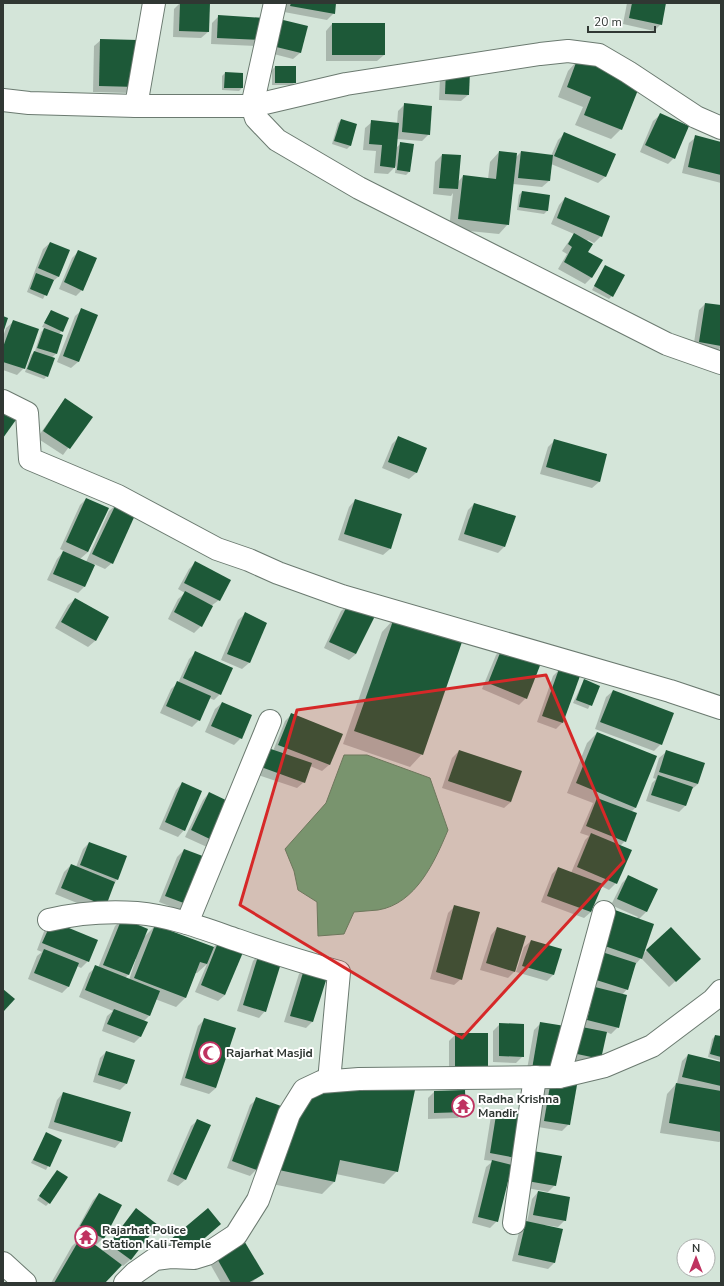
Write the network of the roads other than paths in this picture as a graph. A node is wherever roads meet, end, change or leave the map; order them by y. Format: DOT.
graph roads {
  1 [pos="154,3"];
  2 [pos="275,3"];
  3 [pos="3,100"];
  4 [pos="136,106"];
  5 [pos="252,106"];
  6 [pos="721,128"];
  7 [pos="721,363"];
  8 [pos="3,401"];
  9 [pos="721,708"];
  10 [pos="270,721"];
  11 [pos="604,912"];
  12 [pos="49,920"];
  13 [pos="187,923"];
  14 [pos="721,991"];
  15 [pos="535,1077"];
  16 [pos="559,1077"];
  17 [pos="329,1081"];
  18 [pos="514,1224"];
  19 [pos="125,1283"];
  1 -- 4 [label="street"];
  2 -- 5 [label="street"];
  3 -- 4 [label="street"];
  4 -- 5 [label="street"];
  5 -- 6 [label="street"];
  5 -- 7 [label="street"];
  8 -- 9 [label="street"];
  10 -- 13 [label="street"];
  11 -- 16 [label="street"];
  12 -- 13 [label="street"];
  13 -- 17 [label="street"];
  14 -- 16 [label="street"];
  15 -- 16 [label="street"];
  15 -- 17 [label="street"];
  15 -- 18 [label="street"];
  17 -- 19 [label="street"];
}
